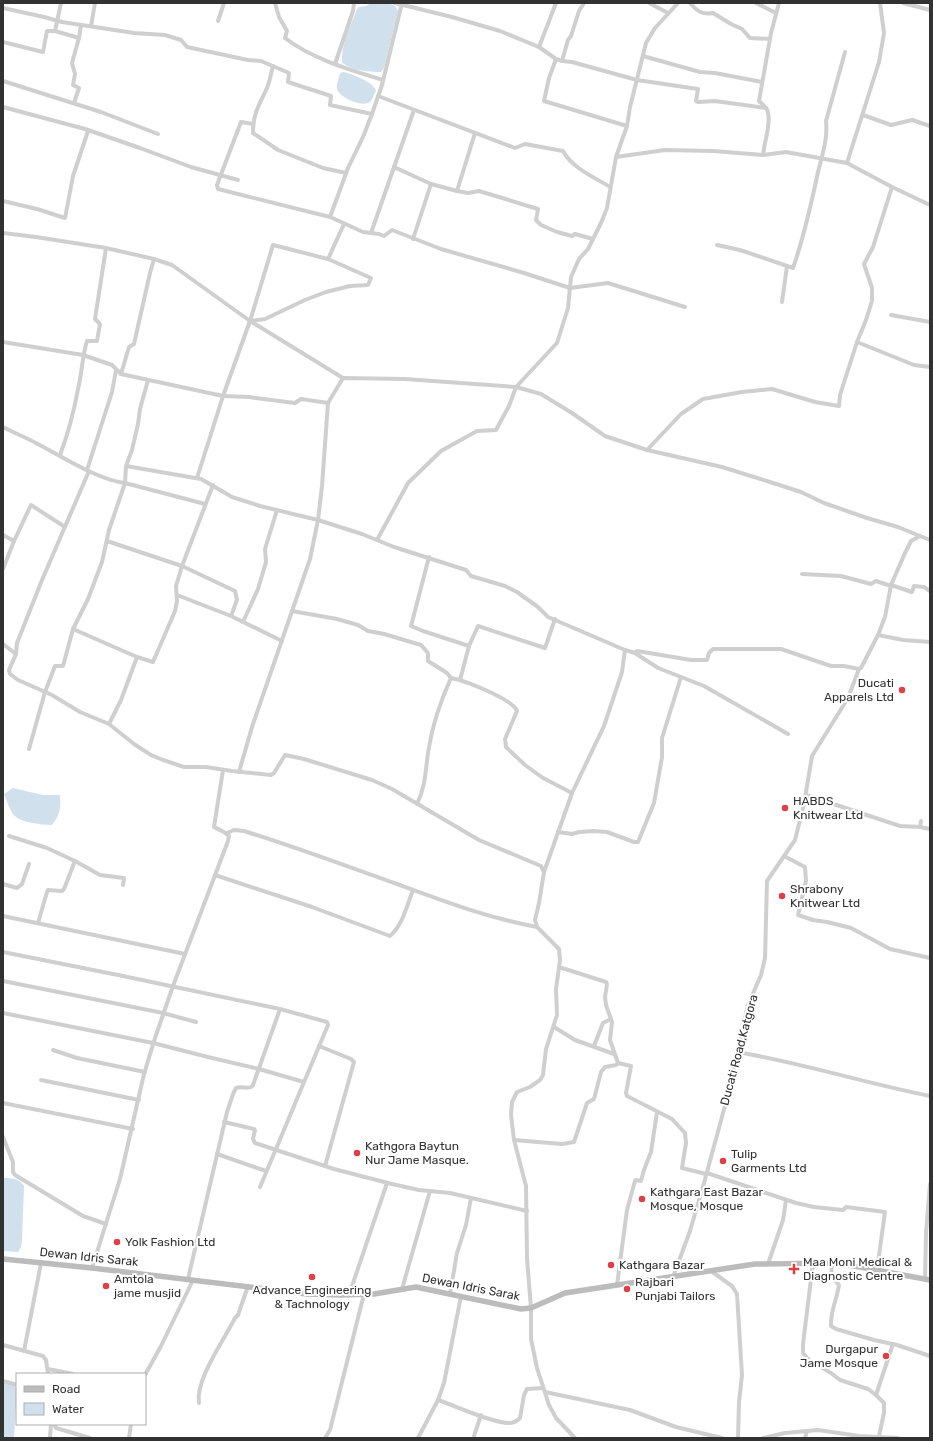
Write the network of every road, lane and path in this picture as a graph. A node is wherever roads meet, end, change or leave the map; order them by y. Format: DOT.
graph roads {
  1 [pos="61,3"];
  2 [pos="95,3"];
  3 [pos="224,3"];
  4 [pos="275,3"];
  5 [pos="354,3"];
  6 [pos="395,3"];
  7 [pos="556,3"];
  8 [pos="584,3"];
  9 [pos="649,3"];
  10 [pos="678,3"];
  11 [pos="690,3"];
  12 [pos="756,3"];
  13 [pos="779,3"];
  14 [pos="880,3"];
  15 [pos="903,3"];
  16 [pos="402,4"];
  17 [pos="3,8"];
  18 [pos="930,10"];
  19 [pos="668,13"];
  20 [pos="776,13"];
  21 [pos="58,21"];
  22 [pos="218,21"];
  23 [pos="81,25"];
  24 [pos="91,26"];
  25 [pos="55,31"];
  26 [pos="78,38"];
  27 [pos="770,39"];
  28 [pos="3,42"];
  29 [pos="540,47"];
  30 [pos="845,52"];
  31 [pos="643,56"];
  32 [pos="556,59"];
  33 [pos="562,61"];
  34 [pos="335,64"];
  35 [pos="273,66"];
  36 [pos="383,80"];
  37 [pos="637,80"];
  38 [pos="3,81"];
  39 [pos="762,82"];
  40 [pos="378,96"];
  41 [pos="74,103"];
  42 [pos="3,107"];
  43 [pos="766,108"];
  44 [pos="414,110"];
  45 [pos="372,114"];
  46 [pos="863,115"];
  47 [pos="253,124"];
  48 [pos="627,126"];
  49 [pos="930,126"];
  50 [pos="88,131"];
  51 [pos="476,133"];
  52 [pos="158,134"];
  53 [pos="763,155"];
  54 [pos="616,157"];
  55 [pos="822,159"];
  56 [pos="847,163"];
  57 [pos="394,167"];
  58 [pos="346,173"];
  59 [pos="221,175"];
  60 [pos="238,180"];
  61 [pos="431,184"];
  62 [pos="610,186"];
  63 [pos="892,187"];
  64 [pos="456,191"];
  65 [pos="3,201"];
  66 [pos="930,205"];
  67 [pos="330,217"];
  68 [pos="344,224"];
  69 [pos="371,233"];
  70 [pos="3,234"];
  71 [pos="413,239"];
  72 [pos="593,240"];
  73 [pos="717,245"];
  74 [pos="106,248"];
  75 [pos="328,259"];
  76 [pos="154,260"];
  77 [pos="787,266"];
  78 [pos="570,288"];
  79 [pos="782,302"];
  80 [pos="685,307"];
  81 [pos="891,315"];
  82 [pos="250,321"];
  83 [pos="930,322"];
  84 [pos="3,342"];
  85 [pos="857,342"];
  86 [pos="83,355"];
  87 [pos="930,367"];
  88 [pos="116,370"];
  89 [pos="121,374"];
  90 [pos="343,378"];
  91 [pos="148,380"];
  92 [pos="516,387"];
  93 [pos="223,396"];
  94 [pos="328,404"];
  95 [pos="3,427"];
  96 [pos="647,450"];
  97 [pos="60,455"];
  98 [pos="126,466"];
  99 [pos="88,470"];
  100 [pos="197,478"];
  101 [pos="125,483"];
  102 [pos="213,485"];
  103 [pos="205,504"];
  104 [pos="277,510"];
  105 [pos="318,520"];
  106 [pos="65,527"];
  107 [pos="3,535"];
  108 [pos="920,536"];
  109 [pos="377,540"];
  110 [pos="930,540"];
  111 [pos="14,541"];
  112 [pos="108,541"];
  113 [pos="429,558"];
  114 [pos="182,566"];
  115 [pos="3,569"];
  116 [pos="802,574"];
  117 [pos="891,585"];
  118 [pos="930,591"];
  119 [pos="177,595"];
  120 [pos="292,611"];
  121 [pos="231,616"];
  122 [pos="555,619"];
  123 [pos="243,622"];
  124 [pos="73,629"];
  125 [pos="878,635"];
  126 [pos="282,641"];
  127 [pos="930,642"];
  128 [pos="3,644"];
  129 [pos="469,646"];
  130 [pos="625,650"];
  131 [pos="635,653"];
  132 [pos="16,654"];
  133 [pos="137,657"];
  134 [pos="859,669"];
  135 [pos="681,677"];
  136 [pos="451,678"];
  137 [pos="460,680"];
  138 [pos="45,692"];
  139 [pos="109,724"];
  140 [pos="788,734"];
  141 [pos="28,749"];
  142 [pos="223,770"];
  143 [pos="239,772"];
  144 [pos="572,793"];
  145 [pos="806,795"];
  146 [pos="417,804"];
  147 [pos="921,821"];
  148 [pos="920,827"];
  149 [pos="930,829"];
  150 [pos="558,832"];
  151 [pos="227,833"];
  152 [pos="9,836"];
  153 [pos="784,856"];
  154 [pos="76,861"];
  155 [pos="30,864"];
  156 [pos="544,872"];
  157 [pos="215,875"];
  158 [pos="3,884"];
  159 [pos="123,885"];
  160 [pos="413,890"];
  161 [pos="3,916"];
  162 [pos="38,923"];
  163 [pos="537,927"];
  164 [pos="3,952"];
  165 [pos="185,954"];
  166 [pos="930,958"];
  167 [pos="559,967"];
  168 [pos="3,981"];
  169 [pos="173,986"];
  170 [pos="280,1009"];
  171 [pos="3,1013"];
  172 [pos="164,1013"];
  173 [pos="612,1019"];
  174 [pos="196,1022"];
  175 [pos="554,1027"];
  176 [pos="153,1043"];
  177 [pos="319,1046"];
  178 [pos="594,1046"];
  179 [pos="53,1050"];
  180 [pos="737,1052"];
  181 [pos="614,1054"];
  182 [pos="618,1063"];
  183 [pos="259,1069"];
  184 [pos="145,1072"];
  185 [pos="41,1080"];
  186 [pos="304,1082"];
  187 [pos="930,1096"];
  188 [pos="139,1100"];
  189 [pos="3,1103"];
  190 [pos="657,1112"];
  191 [pos="224,1122"];
  192 [pos="133,1129"];
  193 [pos="3,1140"];
  194 [pos="514,1140"];
  195 [pos="275,1150"];
  196 [pos="217,1154"];
  197 [pos="325,1166"];
  198 [pos="266,1171"];
  199 [pos="706,1173"];
  200 [pos="387,1183"];
  201 [pos="930,1184"];
  202 [pos="260,1187"];
  203 [pos="430,1191"];
  204 [pos="471,1198"];
  205 [pos="786,1200"];
  206 [pos="527,1211"];
  207 [pos="106,1224"];
  208 [pos="3,1259"];
  209 [pos="40,1263"];
  210 [pos="813,1263"];
  211 [pos="832,1263"];
  212 [pos="768,1264"];
  213 [pos="92,1268"];
  214 [pos="711,1270"];
  215 [pos="877,1270"];
  216 [pos="673,1277"];
  217 [pos="927,1279"];
  218 [pos="191,1280"];
  219 [pos="617,1285"];
  220 [pos="248,1286"];
  221 [pos="402,1290"];
  222 [pos="364,1294"];
  223 [pos="450,1294"];
  224 [pos="349,1295"];
  225 [pos="460,1296"];
  226 [pos="532,1308"];
  227 [pos="893,1344"];
  228 [pos="3,1345"];
  229 [pos="24,1351"];
  230 [pos="930,1356"];
  231 [pos="48,1372"];
  232 [pos="60,1373"];
  233 [pos="146,1373"];
  234 [pos="3,1381"];
  235 [pos="16,1384"];
  236 [pos="544,1390"];
  237 [pos="876,1395"];
  238 [pos="438,1400"];
  239 [pos="198,1403"];
  240 [pos="481,1415"];
  241 [pos="53,1425"];
  242 [pos="131,1425"];
  243 [pos="807,1430"];
  244 [pos="474,1436"];
  245 [pos="879,1436"];
  246 [pos="50,1438"];
  247 [pos="90,1438"];
  248 [pos="129,1438"];
  249 [pos="325,1438"];
  250 [pos="418,1438"];
  251 [pos="575,1438"];
  252 [pos="722,1438"];
  253 [pos="738,1438"];
  254 [pos="763,1438"];
  255 [pos="805,1438"];
  256 [pos="898,1438"];
  1 -- 21 [label="street"];
  2 -- 24 [label="street"];
  3 -- 22 [label="street"];
  4 -- 34 [label="street"];
  5 -- 34 [label="street"];
  6 -- 16 [label="street"];
  7 -- 29 [label="street"];
  8 -- 33 [label="street"];
  9 -- 19 [label="street"];
  10 -- 19 [label="street"];
  11 -- 27 [label="street"];
  12 -- 20 [label="street"];
  13 -- 20 [label="street"];
  14 -- 46 [label="street"];
  15 -- 18 [label="street"];
  16 -- 29 [label="street"];
  16 -- 36 [label="street"];
  17 -- 21 [label="street"];
  19 -- 31 [label="street"];
  20 -- 27 [label="street"];
  21 -- 23 [label="street"];
  21 -- 25 [label="street"];
  23 -- 24 [label="street"];
  23 -- 26 [label="street"];
  24 -- 35 [label="street"];
  25 -- 26 [label="street"];
  25 -- 28 [label="street"];
  26 -- 41 [label="street"];
  27 -- 39 [label="street"];
  29 -- 32 [label="street"];
  30 -- 55 [label="street"];
  31 -- 37 [label="street"];
  31 -- 39 [label="street"];
  32 -- 33 [label="street"];
  32 -- 48 [label="street"];
  33 -- 37 [label="street"];
  34 -- 36 [label="street"];
  35 -- 45 [label="street"];
  35 -- 47 [label="street"];
  36 -- 40 [label="street"];
  37 -- 43 [label="street"];
  37 -- 48 [label="street"];
  38 -- 41 [label="street"];
  39 -- 43 [label="street"];
  40 -- 44 [label="street"];
  40 -- 45 [label="street"];
  41 -- 52 [label="street"];
  42 -- 50 [label="street"];
  43 -- 53 [label="street"];
  44 -- 51 [label="street"];
  44 -- 57 [label="street"];
  45 -- 58 [label="street"];
  46 -- 49 [label="street"];
  46 -- 56 [label="street"];
  47 -- 58 [label="street"];
  47 -- 59 [label="street"];
  48 -- 54 [label="street"];
  50 -- 59 [label="street"];
  50 -- 65 [label="street"];
  51 -- 62 [label="street"];
  51 -- 64 [label="street"];
  53 -- 54 [label="street"];
  53 -- 55 [label="street"];
  54 -- 62 [label="street"];
  55 -- 56 [label="street"];
  55 -- 77 [label="street"];
  56 -- 63 [label="street"];
  57 -- 61 [label="street"];
  57 -- 69 [label="street"];
  58 -- 67 [label="street"];
  59 -- 60 [label="street"];
  59 -- 67 [label="street"];
  61 -- 64 [label="street"];
  61 -- 71 [label="street"];
  62 -- 72 [label="street"];
  63 -- 66 [label="street"];
  63 -- 85 [label="street"];
  64 -- 72 [label="street"];
  67 -- 68 [label="street"];
  68 -- 69 [label="street"];
  68 -- 75 [label="street"];
  69 -- 71 [label="street"];
  70 -- 74 [label="street"];
  71 -- 78 [label="street"];
  72 -- 78 [label="street"];
  73 -- 77 [label="street"];
  74 -- 76 [label="street"];
  74 -- 86 [label="street"];
  75 -- 82 [label="street"];
  75 -- 82 [label="street"];
  76 -- 82 [label="street"];
  76 -- 89 [label="street"];
  77 -- 79 [label="street"];
  78 -- 80 [label="street"];
  78 -- 92 [label="street"];
  81 -- 83 [label="street"];
  82 -- 90 [label="street"];
  82 -- 93 [label="street"];
  84 -- 86 [label="street"];
  85 -- 87 [label="street"];
  85 -- 96 [label="street"];
  86 -- 88 [label="street"];
  86 -- 97 [label="street"];
  88 -- 89 [label="street"];
  88 -- 99 [label="street"];
  89 -- 91 [label="street"];
  90 -- 92 [label="street"];
  90 -- 94 [label="street"];
  91 -- 93 [label="street"];
  91 -- 98 [label="street"];
  92 -- 96 [label="street"];
  92 -- 109 [label="street"];
  93 -- 94 [label="street"];
  93 -- 100 [label="street"];
  94 -- 105 [label="street"];
  95 -- 97 [label="street"];
  96 -- 108 [label="street"];
  97 -- 99 [label="street"];
  98 -- 100 [label="street"];
  98 -- 101 [label="street"];
  99 -- 101 [label="street"];
  99 -- 106 [label="street"];
  100 -- 102 [label="street"];
  101 -- 103 [label="street"];
  101 -- 112 [label="street"];
  102 -- 103 [label="street"];
  102 -- 104 [label="street"];
  103 -- 114 [label="street"];
  104 -- 105 [label="street"];
  104 -- 123 [label="street"];
  105 -- 109 [label="street"];
  105 -- 120 [label="street"];
  106 -- 111 [label="street"];
  106 -- 132 [label="street"];
  107 -- 111 [label="street"];
  108 -- 110 [label="street"];
  108 -- 117 [label="street, Ducati Road,Katgora"];
  109 -- 113 [label="street"];
  111 -- 115 [label="street"];
  112 -- 114 [label="street"];
  112 -- 124 [label="street"];
  113 -- 122 [label="street"];
  113 -- 129 [label="street"];
  114 -- 119 [label="street"];
  114 -- 121 [label="street"];
  116 -- 117 [label="street"];
  117 -- 118 [label="street"];
  117 -- 125 [label="street, Ducati Road,Katgora"];
  119 -- 121 [label="street"];
  119 -- 133 [label="street"];
  120 -- 126 [label="street"];
  120 -- 136 [label="street"];
  121 -- 123 [label="street"];
  122 -- 129 [label="street"];
  122 -- 130 [label="street"];
  123 -- 126 [label="street"];
  124 -- 133 [label="street"];
  124 -- 138 [label="street"];
  125 -- 127 [label="street"];
  125 -- 134 [label="street, Ducati Road,Katgora"];
  126 -- 143 [label="street"];
  128 -- 132 [label="street"];
  129 -- 137 [label="street"];
  130 -- 131 [label="street"];
  130 -- 144 [label="street"];
  131 -- 134 [label="street"];
  131 -- 135 [label="street"];
  132 -- 138 [label="street"];
  133 -- 139 [label="street"];
  134 -- 145 [label="street, Ducati Road,Katgora"];
  135 -- 140 [label="street"];
  135 -- 150 [label="street"];
  136 -- 137 [label="street"];
  136 -- 146 [label="street"];
  137 -- 144 [label="street"];
  138 -- 139 [label="street"];
  138 -- 141 [label="street"];
  139 -- 142 [label="street"];
  142 -- 143 [label="street"];
  142 -- 151 [label="street"];
  143 -- 146 [label="street"];
  144 -- 150 [label="street"];
  145 -- 148 [label="street"];
  145 -- 153 [label="street, Ducati Road,Katgora"];
  146 -- 156 [label="street"];
  147 -- 148 [label="street"];
  148 -- 149 [label="street"];
  150 -- 156 [label="street"];
  151 -- 157 [label="street"];
  151 -- 160 [label="street"];
  152 -- 154 [label="street"];
  153 -- 166 [label="street"];
  153 -- 180 [label="street, Ducati Road,Katgora"];
  154 -- 159 [label="street"];
  154 -- 162 [label="street"];
  155 -- 158 [label="street"];
  156 -- 163 [label="street"];
  157 -- 160 [label="street"];
  157 -- 165 [label="street"];
  160 -- 163 [label="street"];
  161 -- 162 [label="street"];
  162 -- 165 [label="street"];
  163 -- 167 [label="street"];
  164 -- 169 [label="street"];
  165 -- 169 [label="street"];
  167 -- 173 [label="street"];
  167 -- 175 [label="street"];
  168 -- 172 [label="street"];
  169 -- 170 [label="street"];
  169 -- 172 [label="street"];
  170 -- 177 [label="street"];
  170 -- 183 [label="street"];
  171 -- 176 [label="street"];
  172 -- 174 [label="street"];
  172 -- 176 [label="street"];
  173 -- 178 [label="street"];
  173 -- 181 [label="street"];
  175 -- 178 [label="street"];
  175 -- 194 [label="street"];
  176 -- 183 [label="street"];
  176 -- 184 [label="street"];
  177 -- 186 [label="street"];
  177 -- 197 [label="street"];
  178 -- 181 [label="street"];
  179 -- 184 [label="street"];
  180 -- 187 [label="street"];
  180 -- 199 [label="street, Ducati Road,Katgora"];
  181 -- 182 [label="street"];
  182 -- 190 [label="street"];
  182 -- 194 [label="street"];
  183 -- 186 [label="street"];
  183 -- 191 [label="street"];
  184 -- 188 [label="street"];
  185 -- 188 [label="street"];
  186 -- 195 [label="street"];
  188 -- 192 [label="street"];
  189 -- 192 [label="street"];
  190 -- 199 [label="street"];
  190 -- 219 [label="street"];
  191 -- 195 [label="street"];
  191 -- 196 [label="street"];
  192 -- 207 [label="street"];
  193 -- 207 [label="street"];
  194 -- 206 [label="street"];
  195 -- 197 [label="street"];
  195 -- 198 [label="street"];
  196 -- 198 [label="street"];
  196 -- 218 [label="street"];
  197 -- 200 [label="street"];
  198 -- 202 [label="street"];
  199 -- 205 [label="street"];
  199 -- 216 [label="street, Ducati Road,Katgora"];
  200 -- 203 [label="street"];
  200 -- 224 [label="street"];
  201 -- 217 [label="street"];
  203 -- 204 [label="street"];
  203 -- 221 [label="street"];
  204 -- 206 [label="street"];
  204 -- 223 [label="street"];
  205 -- 212 [label="street"];
  205 -- 215 [label="street"];
  206 -- 226 [label="street"];
  207 -- 213 [label="street"];
  208 -- 209 [label="main road, Dewan Idris Sarak"];
  209 -- 213 [label="main road, Dewan Idris Sarak"];
  209 -- 229 [label="street"];
  210 -- 211 [label="main road, Dewan Idris Sarak"];
  210 -- 212 [label="main road, Dewan Idris Sarak"];
  210 -- 237 [label="street"];
  211 -- 215 [label="main road, Dewan Idris Sarak"];
  211 -- 227 [label="street"];
  212 -- 214 [label="main road, Dewan Idris Sarak"];
  213 -- 218 [label="main road, Dewan Idris Sarak"];
  214 -- 216 [label="main road, Dewan Idris Sarak"];
  214 -- 253 [label="street"];
  215 -- 217 [label="main road, Dewan Idris Sarak"];
  216 -- 219 [label="main road, Dewan Idris Sarak"];
  218 -- 220 [label="main road, Dewan Idris Sarak"];
  218 -- 233 [label="street"];
  219 -- 226 [label="main road, Dewan Idris Sarak"];
  220 -- 224 [label="main road, Dewan Idris Sarak"];
  220 -- 239 [label="street"];
  221 -- 222 [label="main road, Dewan Idris Sarak"];
  221 -- 223 [label="main road, Dewan Idris Sarak"];
  222 -- 224 [label="main road, Dewan Idris Sarak"];
  222 -- 249 [label="street"];
  223 -- 225 [label="main road, Dewan Idris Sarak"];
  225 -- 226 [label="main road, Dewan Idris Sarak"];
  225 -- 238 [label="street"];
  226 -- 236 [label="street"];
  227 -- 230 [label="street"];
  227 -- 237 [label="street"];
  228 -- 229 [label="street"];
  229 -- 231 [label="street"];
  231 -- 232 [label="street"];
  234 -- 235 [label="street"];
  236 -- 240 [label="street"];
  236 -- 251 [label="street"];
  236 -- 252 [label="street"];
  237 -- 245 [label="street"];
  238 -- 240 [label="street"];
  238 -- 250 [label="street"];
  240 -- 244 [label="street"];
  241 -- 246 [label="street"];
  241 -- 247 [label="street"];
  242 -- 248 [label="street"];
  243 -- 245 [label="street"];
  243 -- 254 [label="street"];
  243 -- 255 [label="street"];
  245 -- 256 [label="street"];
}
